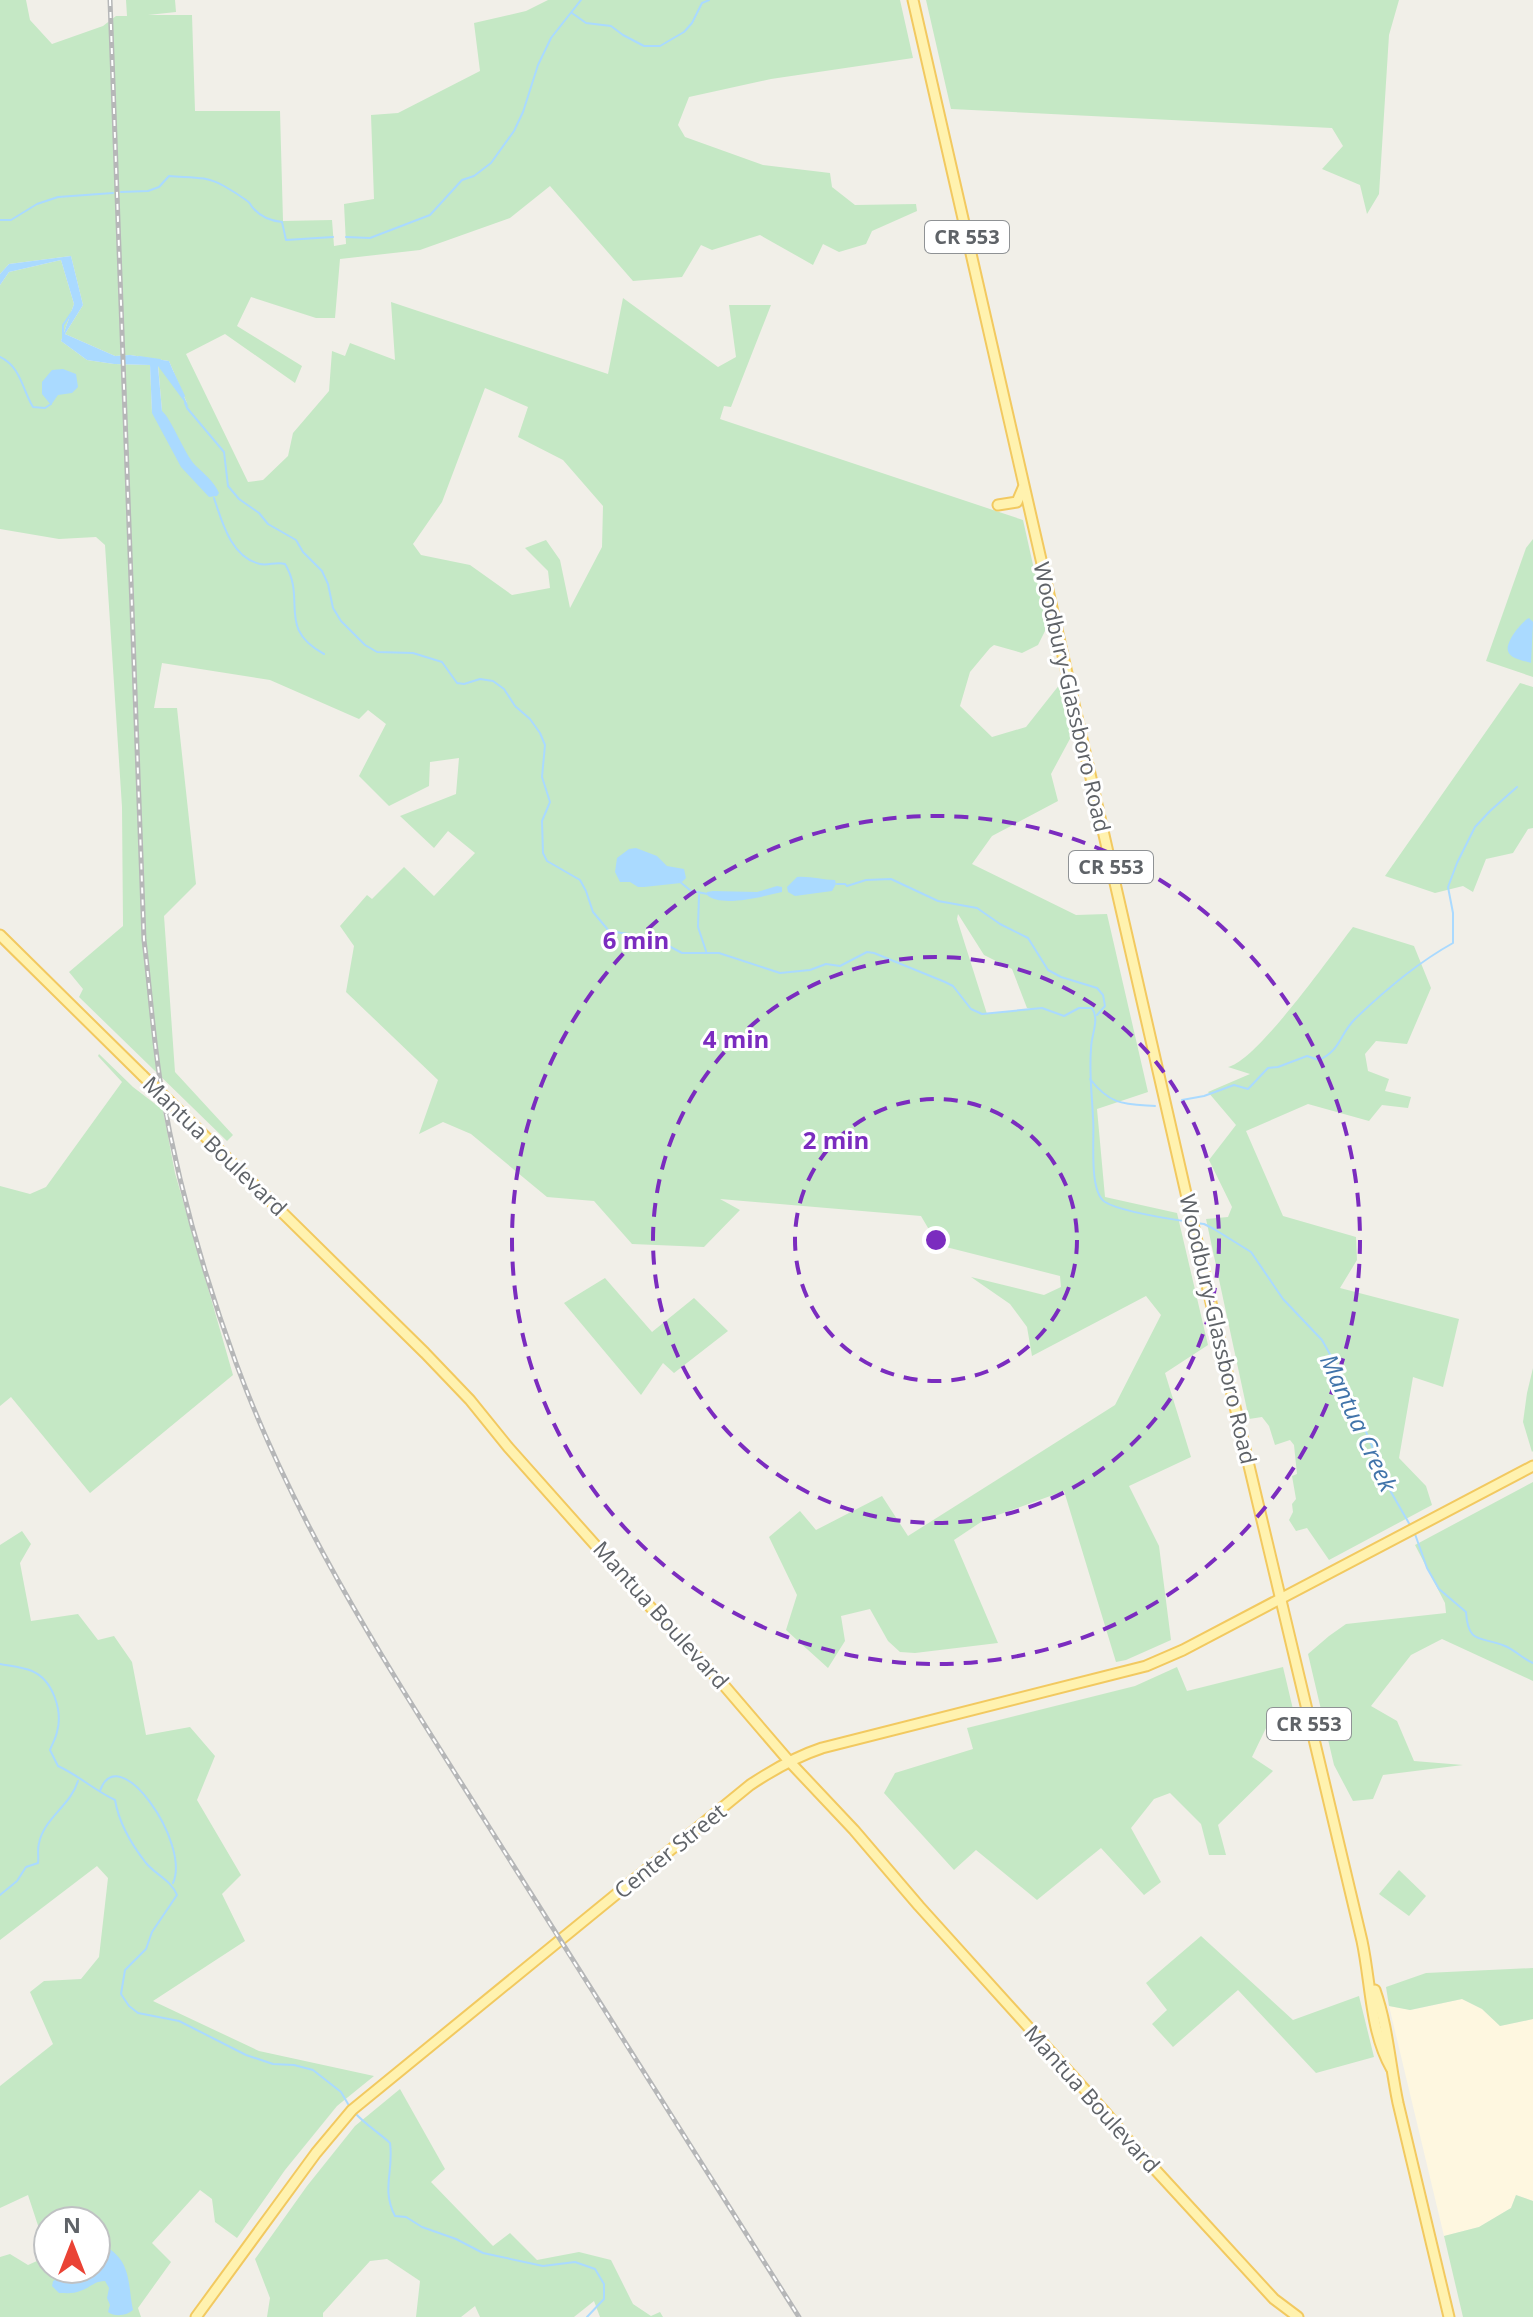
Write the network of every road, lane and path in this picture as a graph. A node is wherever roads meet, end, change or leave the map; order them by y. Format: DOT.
graph roads {
  1 [pos="913,0"];
  2 [pos="1023,488"];
  3 [pos="998,505"];
  4 [pos="0,935"];
  5 [pos="1533,1466"];
  6 [pos="1280,1599"];
  7 [pos="788,1760"];
  8 [pos="196,2317"];
  9 [pos="1298,2317"];
  10 [pos="1449,2317"];
  1 -- 2 [label="main road, Woodbury-Glassboro Road / CR 553"];
  2 -- 3 [label="main road"];
  2 -- 6 [label="main road, Woodbury-Glassboro Road / CR 553"];
  4 -- 7 [label="main road, Mantua Boulevard, bridge"];
  5 -- 6 [label="main road, Center Street"];
  6 -- 7 [label="main road, Center Street"];
  6 -- 10 [label="main road, CR 553"];
  7 -- 8 [label="main road, Center Street"];
  7 -- 9 [label="main road, Mantua Boulevard"];
}
